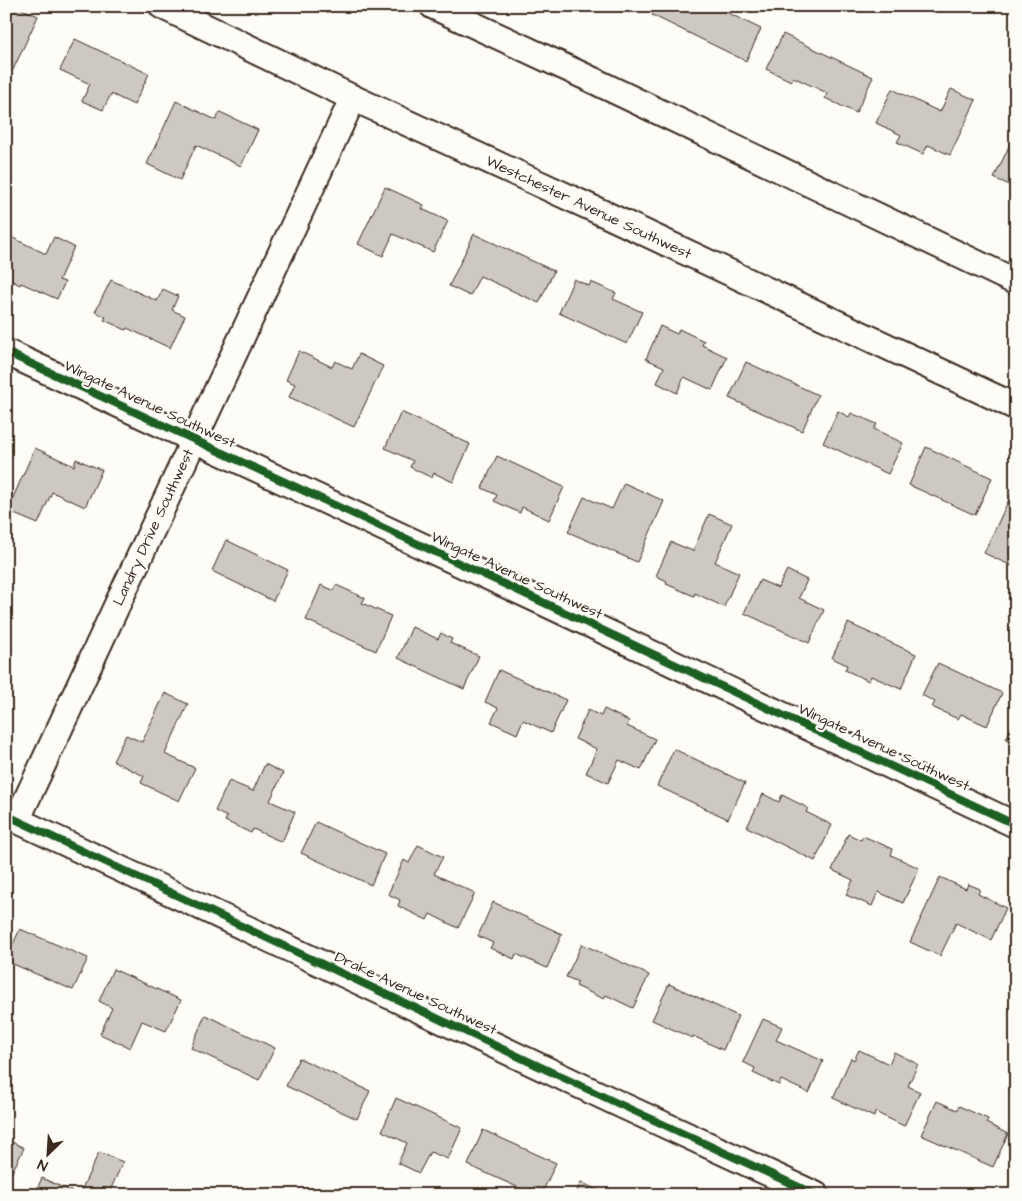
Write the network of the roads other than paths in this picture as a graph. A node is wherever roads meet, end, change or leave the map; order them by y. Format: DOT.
graph roads {
  1 [pos="162,6"];
  2 [pos="433,6"];
  3 [pos="354,98"];
  4 [pos="1016,282"];
  5 [pos="6,352"];
  6 [pos="1016,407"];
  7 [pos="193,440"];
  8 [pos="11,818"];
  9 [pos="1016,825"];
  10 [pos="816,1195"];
  1 -- 3 [label="street, Westchester Avenue Southwest"];
  2 -- 4 [label="street"];
  3 -- 6 [label="street, Westchester Avenue Southwest"];
  3 -- 7 [label="street, Landry Drive Southwest"];
  5 -- 7 [label="street, Wingate Avenue Southwest"];
  7 -- 8 [label="street, Landry Drive Southwest"];
  7 -- 9 [label="street, Wingate Avenue Southwest"];
  8 -- 10 [label="street, Drake Avenue Southwest"];
}
